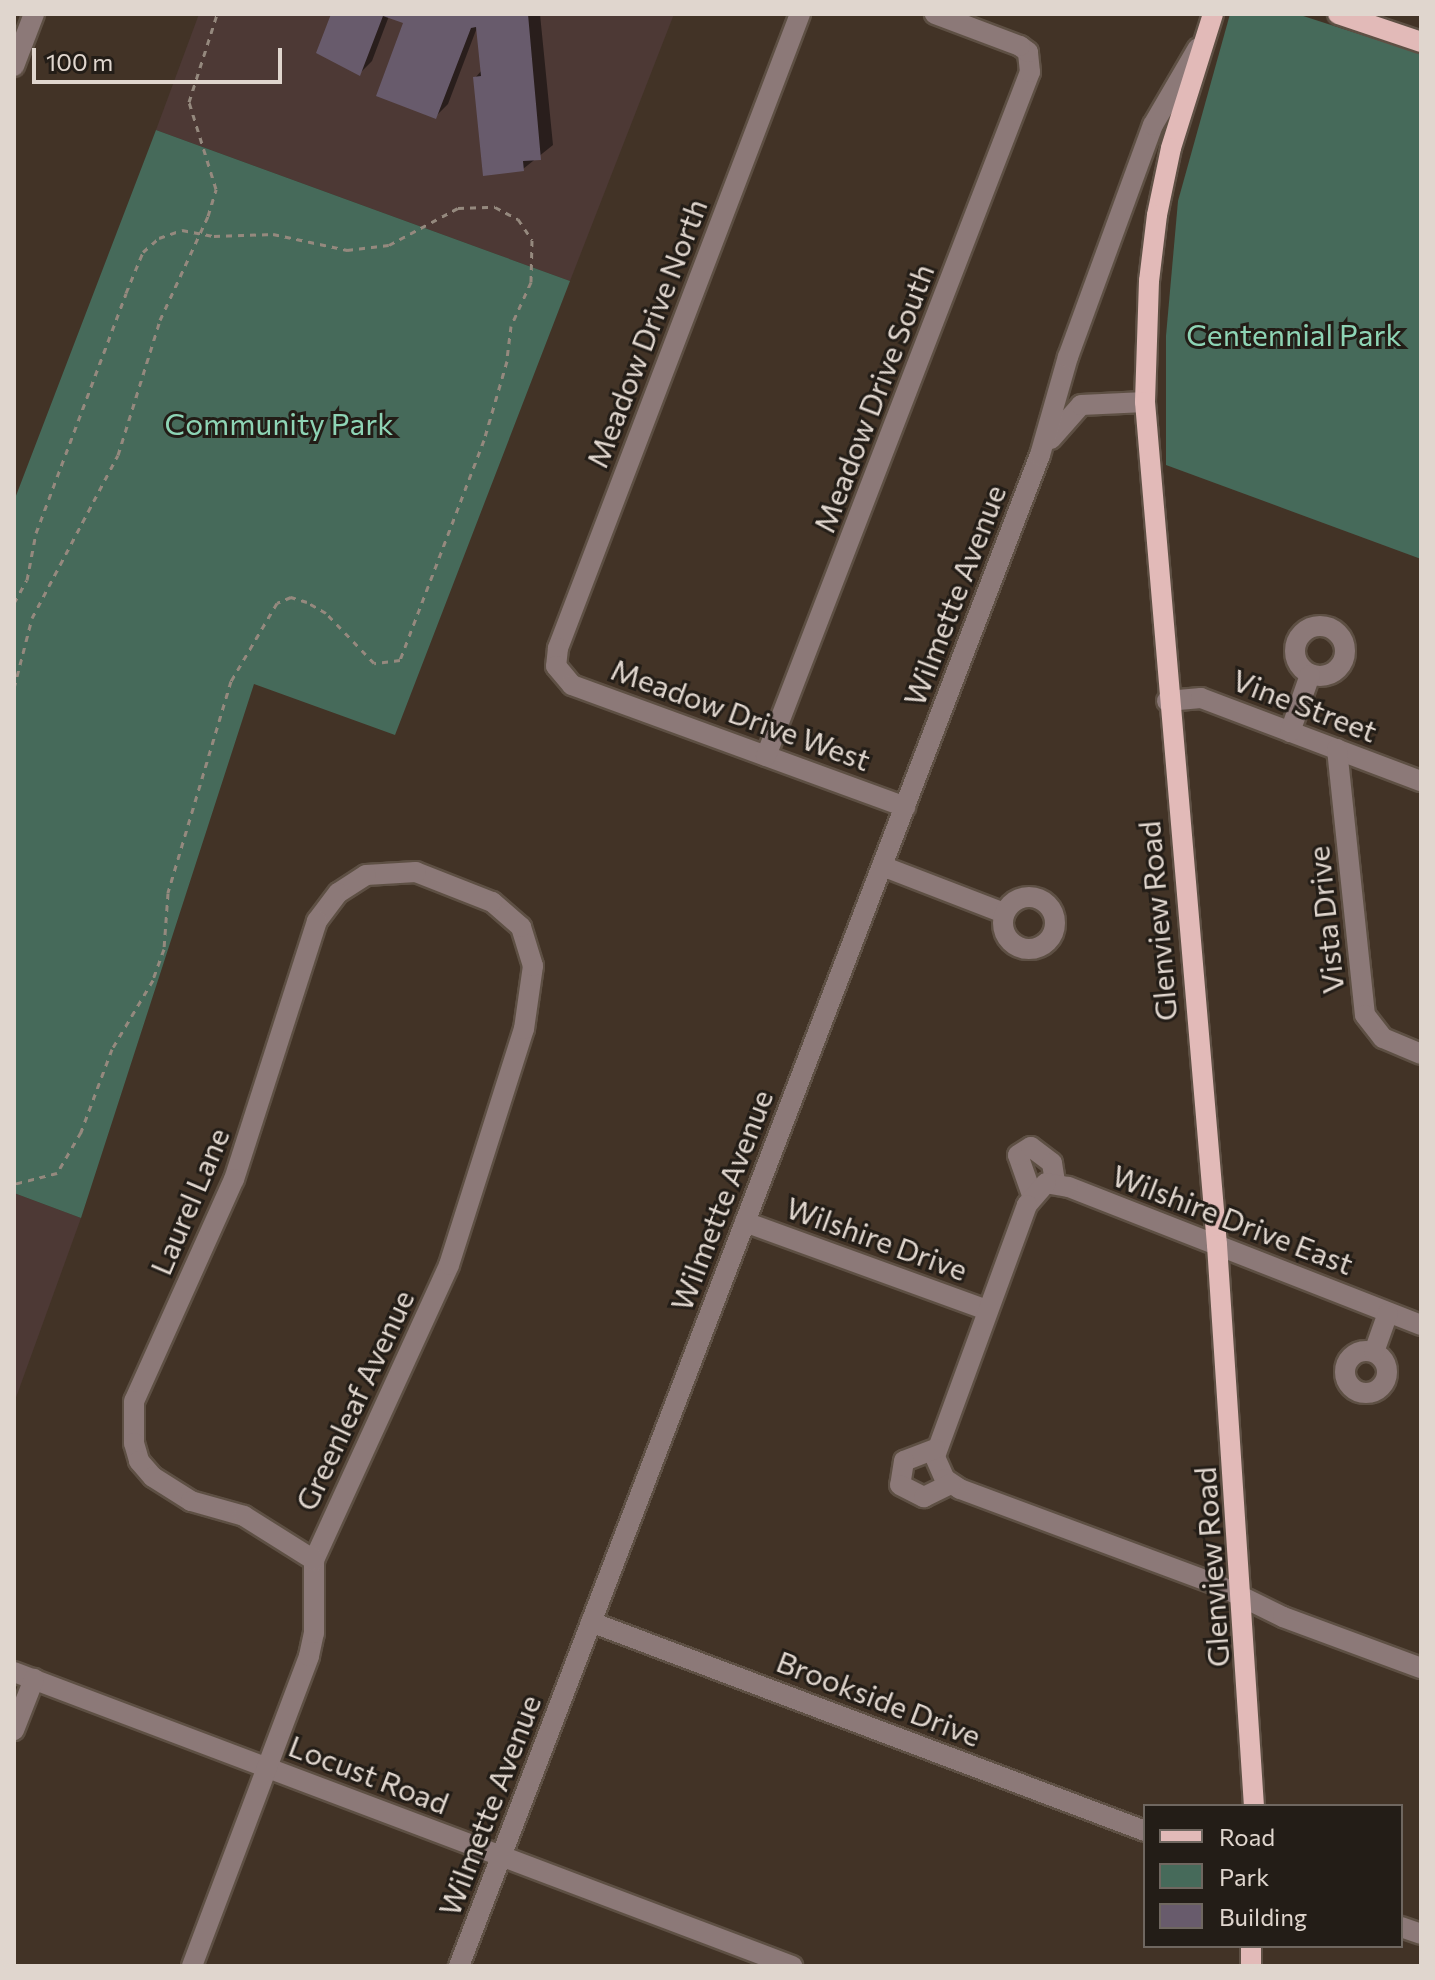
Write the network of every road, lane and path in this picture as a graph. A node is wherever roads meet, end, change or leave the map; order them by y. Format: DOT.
graph roads {
  1 [pos="34,14"];
  2 [pos="217,14"];
  3 [pos="800,14"];
  4 [pos="935,14"];
  5 [pos="1213,14"];
  6 [pos="1338,14"];
  7 [pos="1204,37"];
  8 [pos="1421,42"];
  9 [pos="14,66"];
  10 [pos="200,234"];
  11 [pos="1145,402"];
  12 [pos="1040,455"];
  13 [pos="14,603"];
  14 [pos="560,675"];
  15 [pos="1310,675"];
  16 [pos="14,688"];
  17 [pos="1167,701"];
  18 [pos="1290,732"];
  19 [pos="1337,749"];
  20 [pos="766,756"];
  21 [pos="1421,781"];
  22 [pos="905,807"];
  23 [pos="882,866"];
  24 [pos="458,886"];
  25 [pos="1004,913"];
  26 [pos="1421,1054"];
  27 [pos="1055,1183"];
  28 [pos="14,1184"];
  29 [pos="1032,1195"];
  30 [pos="745,1222"];
  31 [pos="1217,1245"];
  32 [pos="987,1310"];
  33 [pos="1388,1313"];
  34 [pos="1421,1325"];
  35 [pos="1374,1352"];
  36 [pos="935,1449"];
  37 [pos="951,1484"];
  38 [pos="314,1560"];
  39 [pos="1243,1596"];
  40 [pos="591,1622"];
  41 [pos="1421,1668"];
  42 [pos="24,1676"];
  43 [pos="14,1730"];
  44 [pos="268,1768"];
  45 [pos="1254,1804"];
  46 [pos="1143,1830"];
  47 [pos="501,1856"];
  48 [pos="192,1966"];
  49 [pos="459,1966"];
  50 [pos="792,1966"];
  1 -- 9 [label="street"];
  2 -- 10 [label="path"];
  3 -- 14 [label="street, Meadow Drive North"];
  4 -- 20 [label="street, Meadow Drive South"];
  5 -- 7 [label="main road, Wilmette Avenue"];
  6 -- 8 [label="main road"];
  7 -- 11 [label="main road, Glenview Road"];
  7 -- 12 [label="street, Wilmette Avenue"];
  10 -- 13 [label="path"];
  10 -- 16 [label="path"];
  10 -- 28 [label="path"];
  11 -- 12 [label="street, Wilmette Avenue"];
  11 -- 17 [label="main road, Glenview Road"];
  12 -- 22 [label="street, Wilmette Avenue"];
  14 -- 20 [label="street, Meadow Drive West"];
  15 -- 18 [label="street"];
  17 -- 18 [label="street, Vine Street"];
  17 -- 31 [label="main road, Glenview Road"];
  18 -- 19 [label="street, Vine Street"];
  19 -- 21 [label="street, Vine Street"];
  19 -- 26 [label="street, Vista Drive"];
  20 -- 22 [label="street, Meadow Drive West"];
  22 -- 23 [label="street, Wilmette Avenue"];
  23 -- 25 [label="street"];
  23 -- 30 [label="street, Wilmette Avenue"];
  24 -- 38 [label="street, Greenleaf Avenue"];
  24 -- 38 [label="street, Laurel Lane"];
  27 -- 29 [label="street"];
  27 -- 29 [label="street"];
  27 -- 31 [label="street, Wilshire Drive East"];
  29 -- 32 [label="street"];
  30 -- 32 [label="street, Wilshire Drive"];
  30 -- 40 [label="street, Wilmette Avenue"];
  31 -- 33 [label="street, Wilshire Drive East"];
  31 -- 39 [label="main road, Glenview Road"];
  32 -- 36 [label="street"];
  33 -- 34 [label="street, Wilshire Drive East"];
  33 -- 35 [label="street"];
  36 -- 37 [label="street"];
  36 -- 37 [label="street"];
  37 -- 39 [label="street"];
  38 -- 44 [label="street, Greenleaf Avenue"];
  39 -- 41 [label="street"];
  39 -- 45 [label="main road, Glenview Road"];
  40 -- 46 [label="street, Brookside Drive"];
  40 -- 47 [label="street, Wilmette Avenue"];
  42 -- 43 [label="street"];
  42 -- 44 [label="street, Locust Road"];
  44 -- 47 [label="street, Locust Road"];
  44 -- 48 [label="street, Greenleaf Avenue"];
  47 -- 49 [label="street, Wilmette Avenue"];
  47 -- 50 [label="street, Locust Road"];
}
